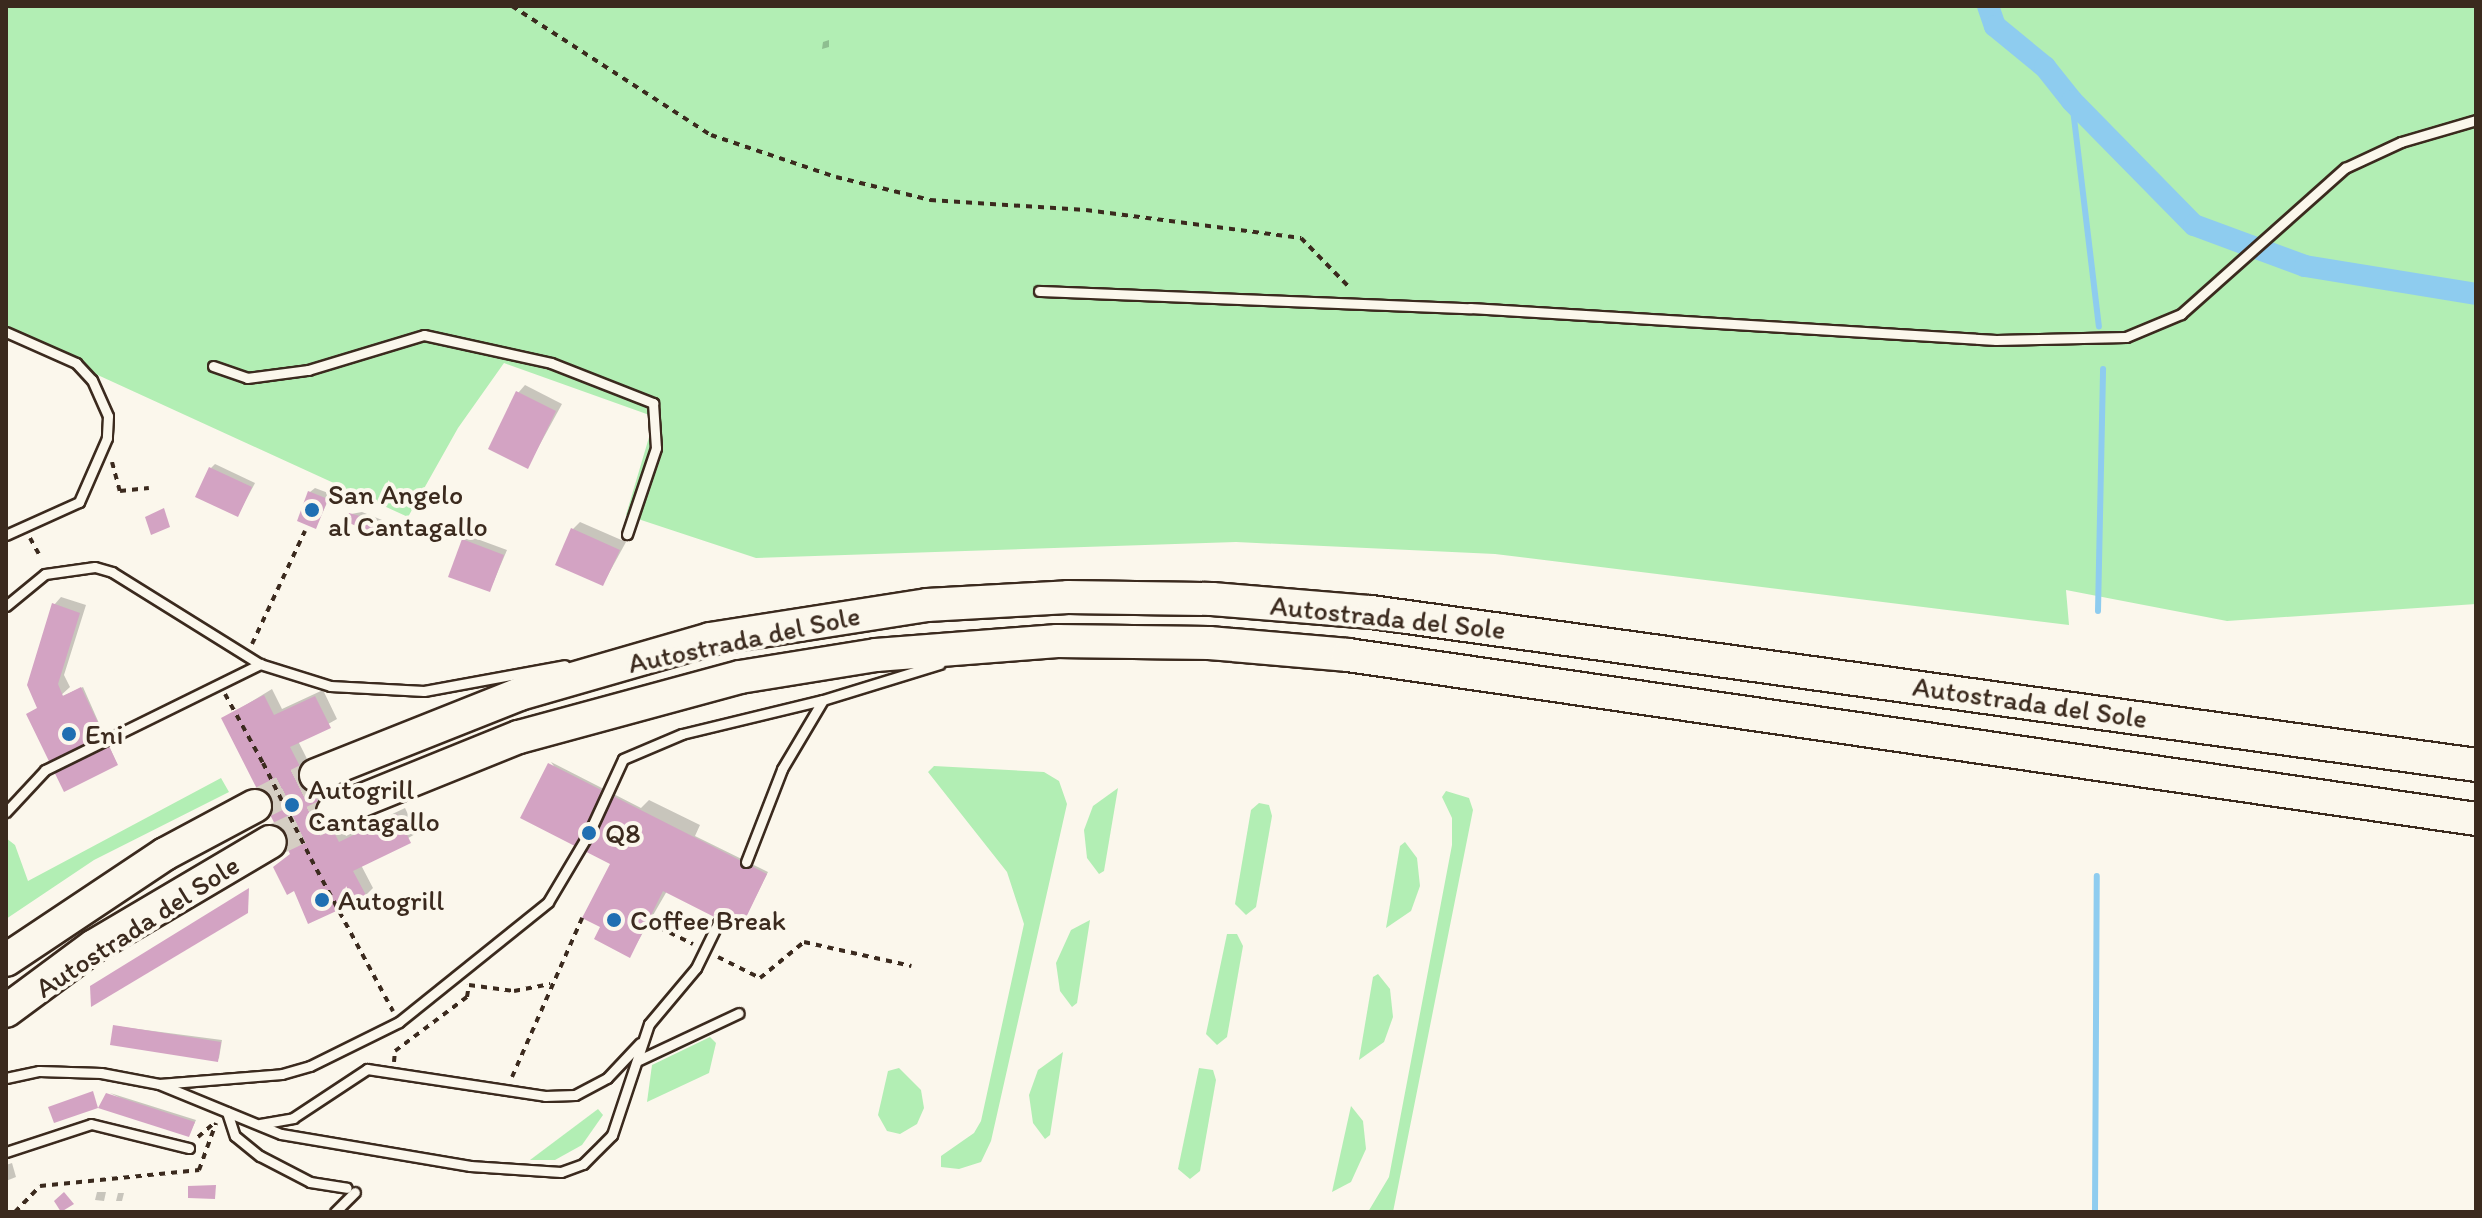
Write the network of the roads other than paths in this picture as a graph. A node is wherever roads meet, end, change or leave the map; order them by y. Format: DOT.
graph roads {
  1 [pos="2476,120"];
  2 [pos="1039,291"];
  3 [pos="6,332"];
  4 [pos="213,366"];
  5 [pos="7,534"];
  6 [pos="627,534"];
  7 [pos="6,606"];
  8 [pos="710,639"];
  9 [pos="1004,643"];
  10 [pos="260,664"];
  11 [pos="823,700"];
  12 [pos="2476,747"];
  13 [pos="2408,755"];
  14 [pos="2476,765"];
  15 [pos="316,775"];
  16 [pos="2335,798"];
  17 [pos="255,806"];
  18 [pos="6,812"];
  19 [pos="333,812"];
  20 [pos="2476,819"];
  21 [pos="2476,839"];
  22 [pos="270,842"];
  23 [pos="746,862"];
  24 [pos="718,923"];
  25 [pos="6,960"];
  26 [pos="6,1011"];
  27 [pos="739,1013"];
  28 [pos="646,1034"];
  29 [pos="639,1060"];
  30 [pos="6,1078"];
  31 [pos="159,1084"];
  32 [pos="224,1110"];
  33 [pos="257,1124"];
  34 [pos="189,1148"];
  35 [pos="6,1152"];
  36 [pos="335,1212"];
  1 -- 2 [label="lane"];
  3 -- 5 [label="lane"];
  4 -- 6 [label="lane"];
  7 -- 10 [label="lane"];
  8 -- 10 [label="lane"];
  8 -- 13 [label="highway, Autostrada del Sole"];
  8 -- 15 [label="highway, Autostrada del Sole"];
  9 -- 11 [label="lane"];
  9 -- 16 [label="highway, Autostrada del Sole"];
  9 -- 19 [label="highway, Autostrada del Sole"];
  10 -- 18 [label="lane"];
  11 -- 23 [label="lane"];
  11 -- 31 [label="lane"];
  12 -- 13 [label="highway"];
  13 -- 14 [label="highway, Autostrada del Sole"];
  16 -- 20 [label="highway, Autostrada del Sole"];
  16 -- 21 [label="highway"];
  17 -- 25 [label="highway, Autostrada del Sole"];
  22 -- 26 [label="highway, Autostrada del Sole"];
  24 -- 28 [label="lane"];
  27 -- 29 [label="lane"];
  28 -- 29 [label="lane"];
  28 -- 33 [label="lane"];
  29 -- 33 [label="lane"];
  30 -- 31 [label="lane"];
  31 -- 32 [label="lane"];
  32 -- 33 [label="lane"];
  32 -- 36 [label="lane"];
  34 -- 35 [label="lane"];
}
